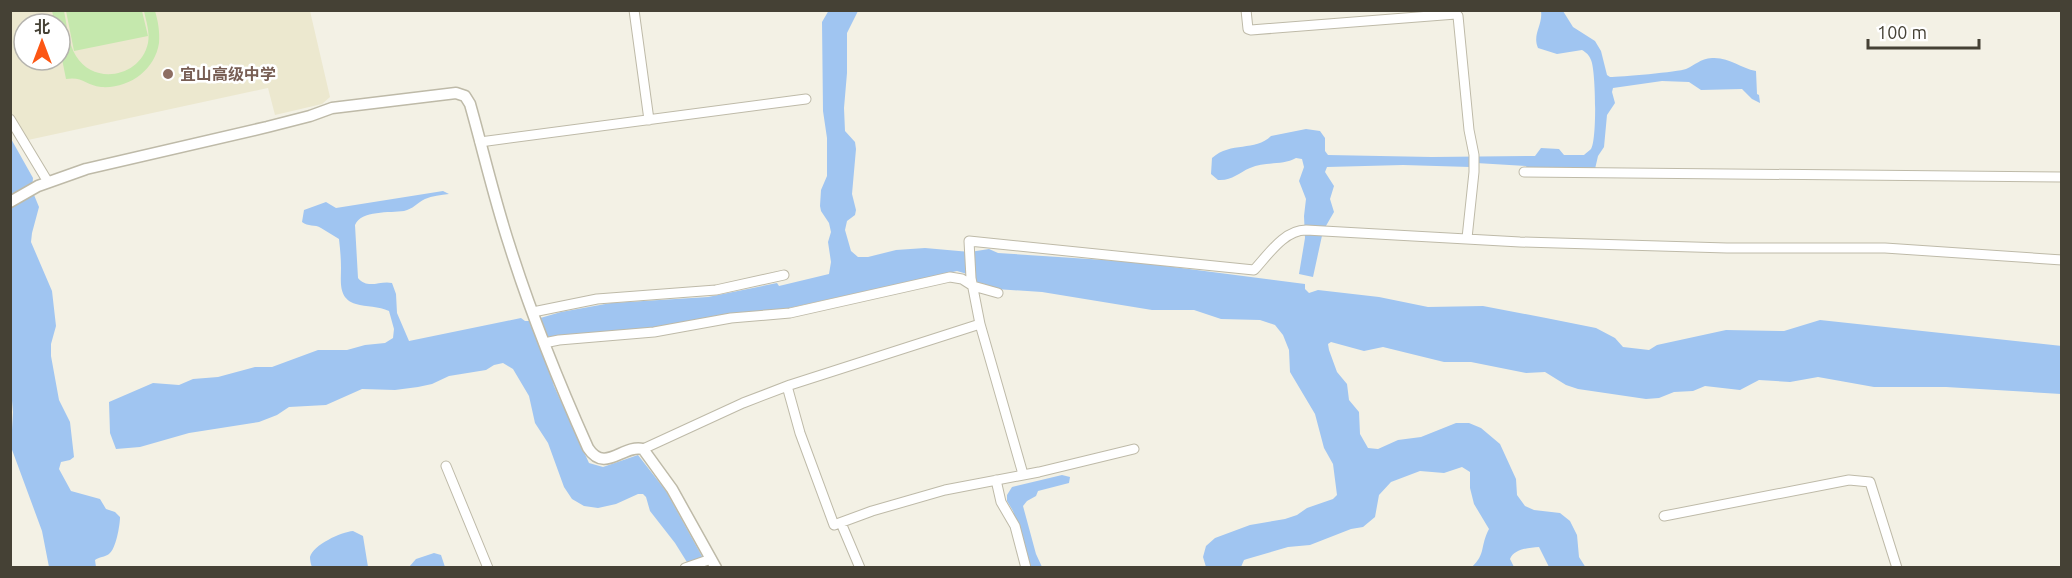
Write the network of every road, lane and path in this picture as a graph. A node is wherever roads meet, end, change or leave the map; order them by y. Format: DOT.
graph roads {
  1 [pos="634,10"];
  2 [pos="1246,10"];
  3 [pos="806,99"];
  4 [pos="10,119"];
  5 [pos="649,120"];
  6 [pos="480,142"];
  7 [pos="1524,172"];
  8 [pos="2061,177"];
  9 [pos="43,184"];
  10 [pos="10,202"];
  11 [pos="1467,238"];
  12 [pos="2061,260"];
  13 [pos="784,275"];
  14 [pos="972,282"];
  15 [pos="999,293"];
  16 [pos="533,313"];
  17 [pos="980,324"];
  18 [pos="543,341"];
  19 [pos="787,386"];
  20 [pos="643,449"];
  21 [pos="1134,449"];
  22 [pos="446,466"];
  23 [pos="1023,474"];
  24 [pos="996,480"];
  25 [pos="1664,516"];
  26 [pos="841,523"];
  27 [pos="712,562"];
  28 [pos="488,567"];
  29 [pos="686,567"];
  30 [pos="860,567"];
  31 [pos="1026,567"];
  32 [pos="1898,567"];
  1 -- 5 [label="street"];
  2 -- 11 [label="street"];
  3 -- 5 [label="street"];
  4 -- 9 [label="street"];
  5 -- 6 [label="street"];
  6 -- 9 [label="street"];
  6 -- 16 [label="street"];
  7 -- 8 [label="street"];
  9 -- 10 [label="street"];
  11 -- 12 [label="street"];
  11 -- 14 [label="street"];
  13 -- 16 [label="street"];
  14 -- 15 [label="street"];
  14 -- 17 [label="street"];
  14 -- 18 [label="street"];
  16 -- 18 [label="street"];
  17 -- 19 [label="street"];
  17 -- 23 [label="street"];
  18 -- 20 [label="street"];
  19 -- 20 [label="street"];
  19 -- 26 [label="street"];
  20 -- 27 [label="street"];
  21 -- 23 [label="street"];
  22 -- 28 [label="street"];
  23 -- 24 [label="street"];
  24 -- 26 [label="street"];
  24 -- 31 [label="street"];
  25 -- 32 [label="street"];
  26 -- 30 [label="street"];
  27 -- 29 [label="street"];
}
